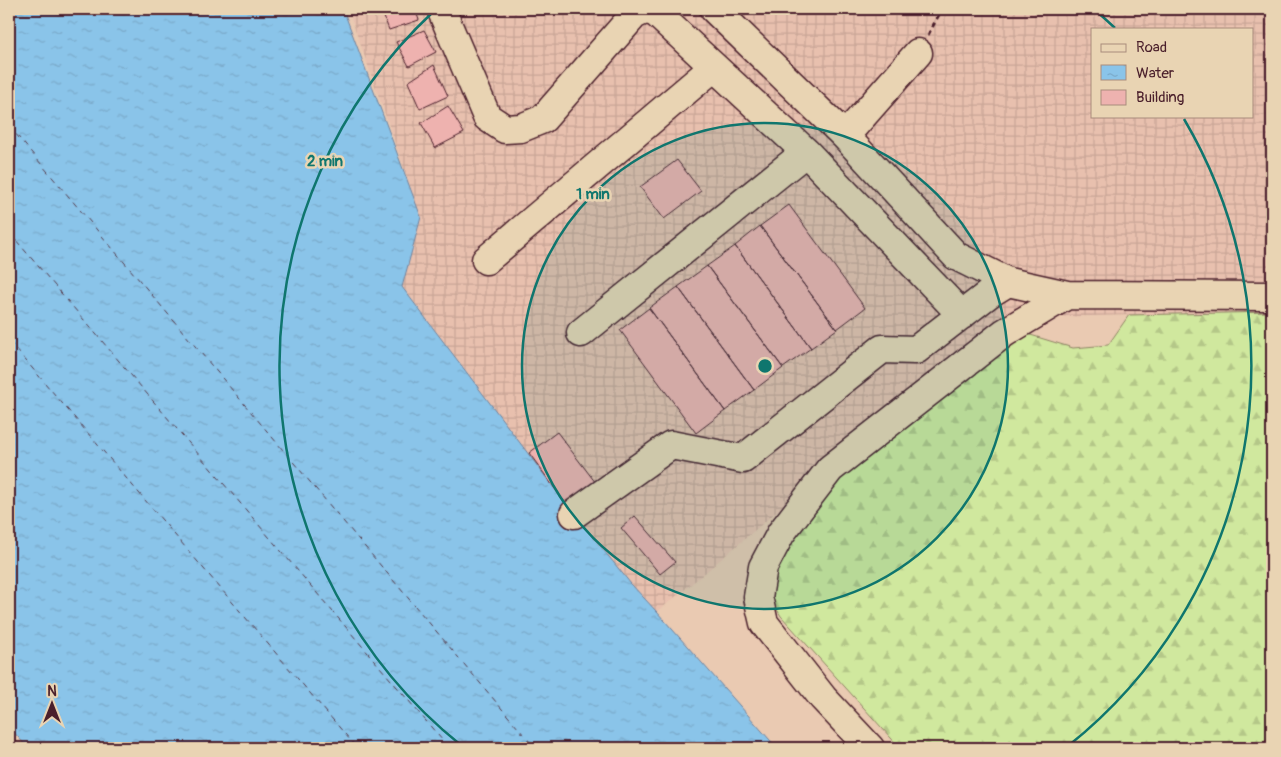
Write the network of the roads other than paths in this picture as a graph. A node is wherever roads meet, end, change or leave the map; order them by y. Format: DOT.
graph roads {
  1 [pos="440,9"];
  2 [pos="714,9"];
  3 [pos="918,53"];
  4 [pos="714,67"];
  5 [pos="845,136"];
  6 [pos="806,152"];
  7 [pos="486,260"];
  8 [pos="1008,282"];
  9 [pos="1067,294"];
  10 [pos="1272,296"];
  11 [pos="962,315"];
  12 [pos="581,333"];
  13 [pos="574,514"];
  14 [pos="870,748"];
  1 -- 4 [label="street"];
  2 -- 5 [label="street"];
  3 -- 5 [label="street"];
  4 -- 6 [label="street"];
  4 -- 7 [label="street"];
  5 -- 8 [label="street"];
  6 -- 11 [label="street"];
  6 -- 12 [label="street"];
  8 -- 9 [label="street"];
  8 -- 11 [label="street"];
  9 -- 10 [label="street"];
  9 -- 14 [label="street"];
  11 -- 13 [label="street"];
}
